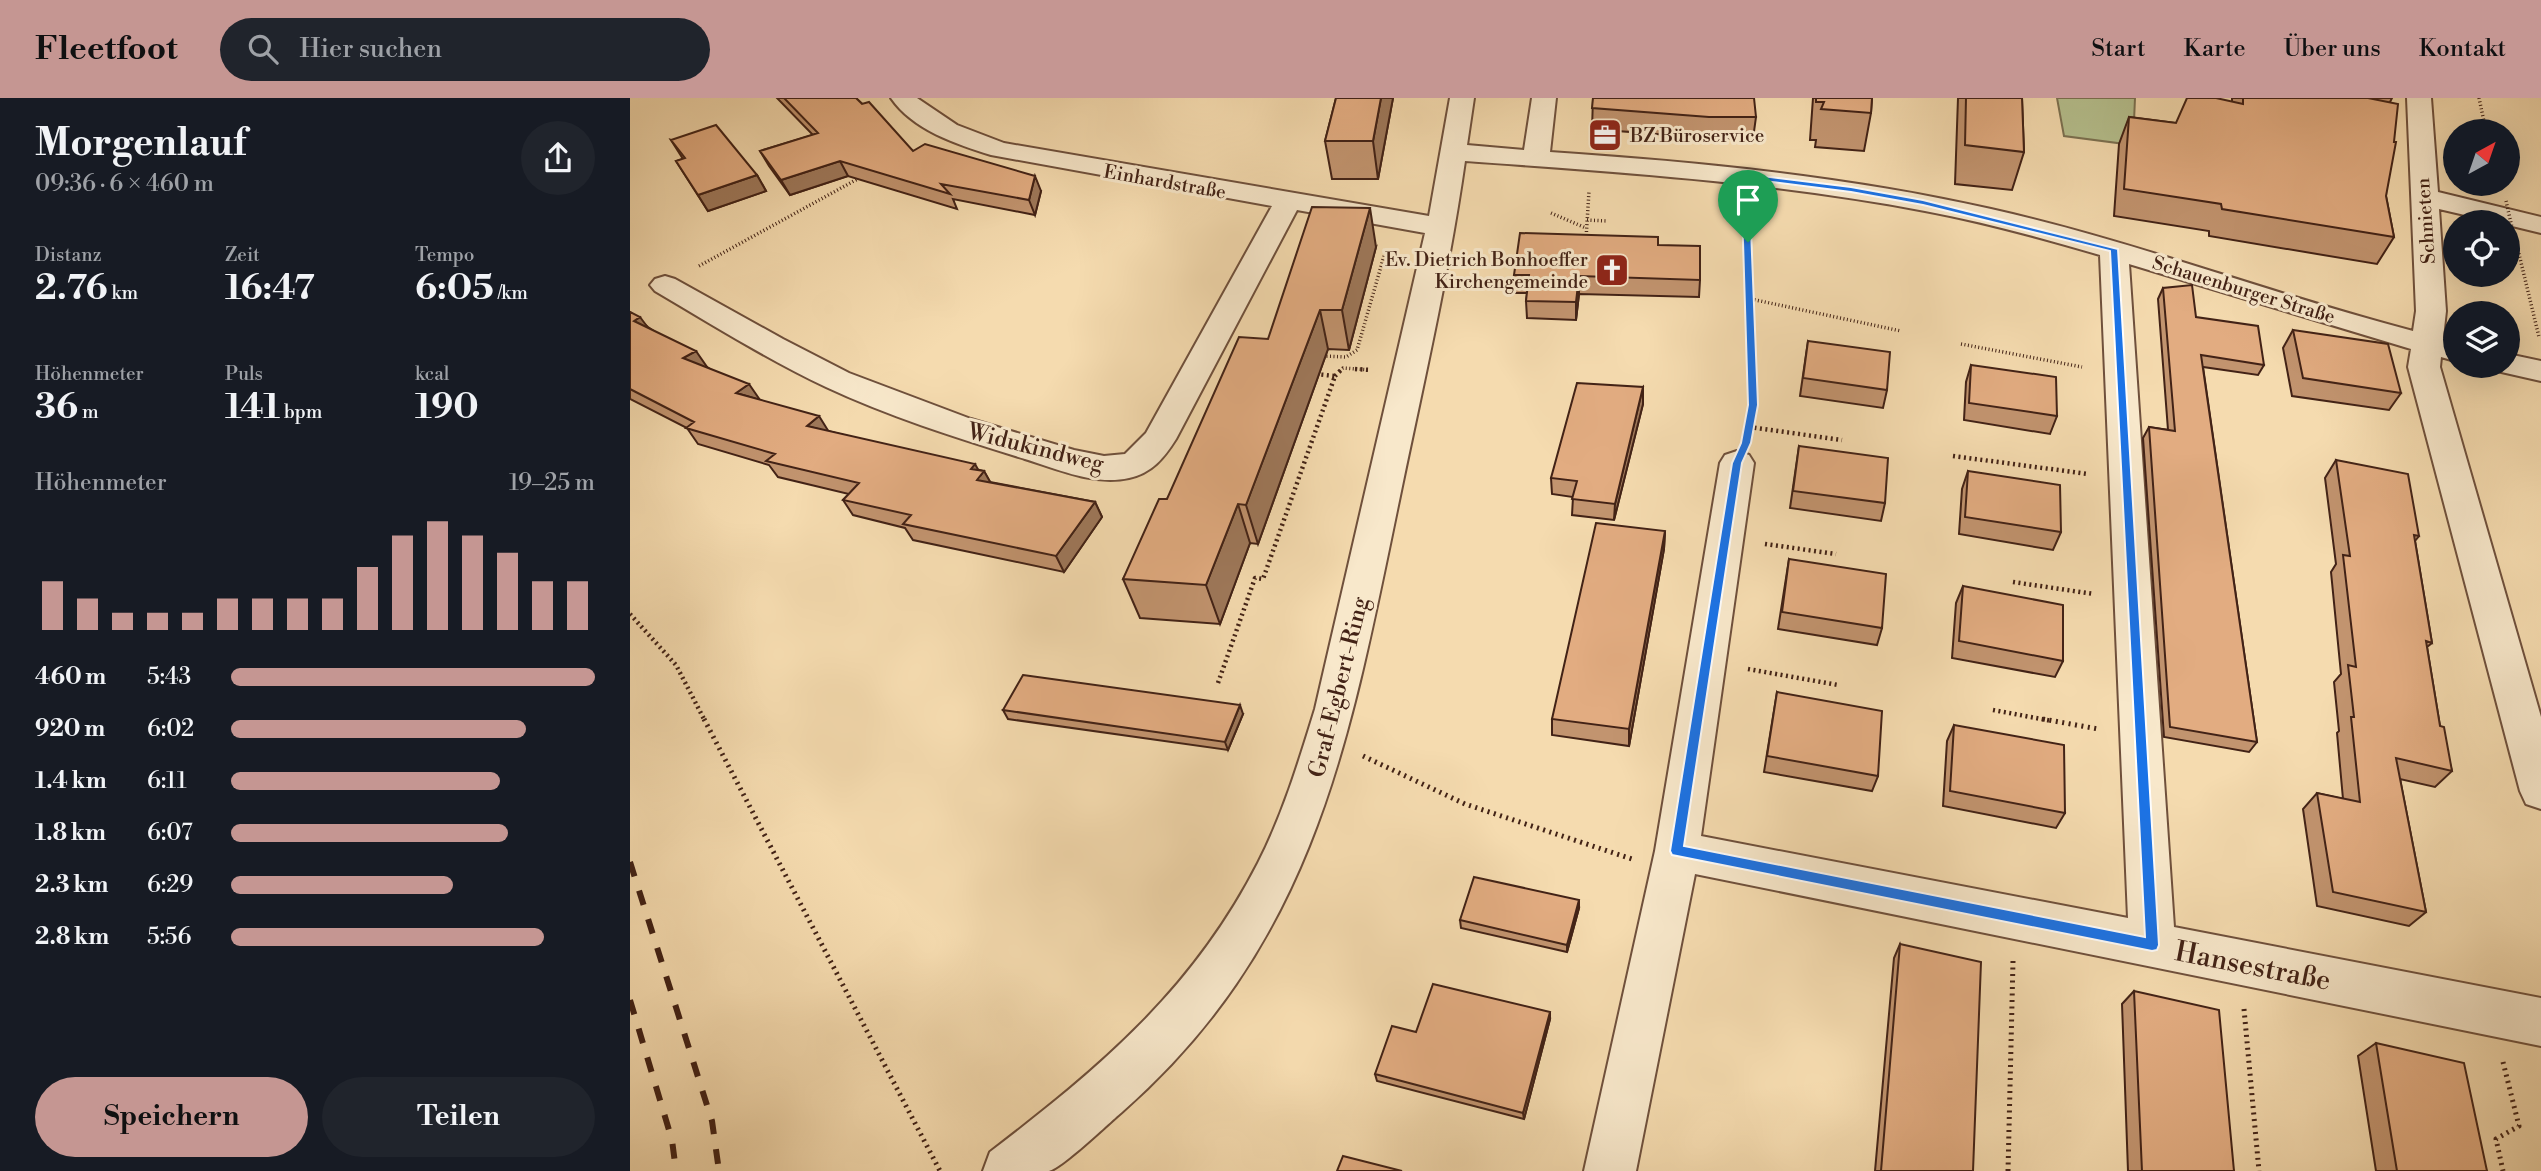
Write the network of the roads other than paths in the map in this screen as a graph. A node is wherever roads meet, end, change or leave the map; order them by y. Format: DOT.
graph roads {
  1 [pos="903,98"];
  2 [pos="1462,98"];
  3 [pos="2418,98"];
  4 [pos="1543,110"];
  5 [pos="1451,152"];
  6 [pos="1536,159"];
  7 [pos="2423,197"];
  8 [pos="1289,202"];
  9 [pos="2541,225"];
  10 [pos="1441,228"];
  11 [pos="2114,249"];
  12 [pos="664,285"];
  13 [pos="2441,348"];
  14 [pos="2520,367"];
  15 [pos="2541,371"];
  16 [pos="1737,463"];
  17 [pos="2541,791"];
  18 [pos="1675,862"];
  19 [pos="2152,945"];
  20 [pos="2541,1022"];
  21 [pos="1009,1171"];
  22 [pos="1610,1171"];
  1 -- 8 [label="street, Einhardstraße"];
  2 -- 5 [label="street, Graf-Egbert-Ring"];
  3 -- 7 [label="street, Schnieten"];
  4 -- 6 [label="street"];
  5 -- 6 [label="street, Schauenburger Straße"];
  5 -- 10 [label="street, Graf-Egbert-Ring"];
  6 -- 11 [label="street, Schauenburger Straße"];
  7 -- 9 [label="street"];
  7 -- 13 [label="street, Schnieten"];
  8 -- 10 [label="street, Einhardstraße"];
  8 -- 12 [label="street, Widukindweg"];
  10 -- 21 [label="street, Graf-Egbert-Ring"];
  11 -- 13 [label="street, Schauenburger Straße"];
  11 -- 19 [label="street"];
  13 -- 17 [label="street"];
  14 -- 15 [label="street"];
  16 -- 18 [label="street"];
  18 -- 19 [label="street, Hansestraße"];
  18 -- 22 [label="street"];
  19 -- 20 [label="street, Hansestraße"];
}
